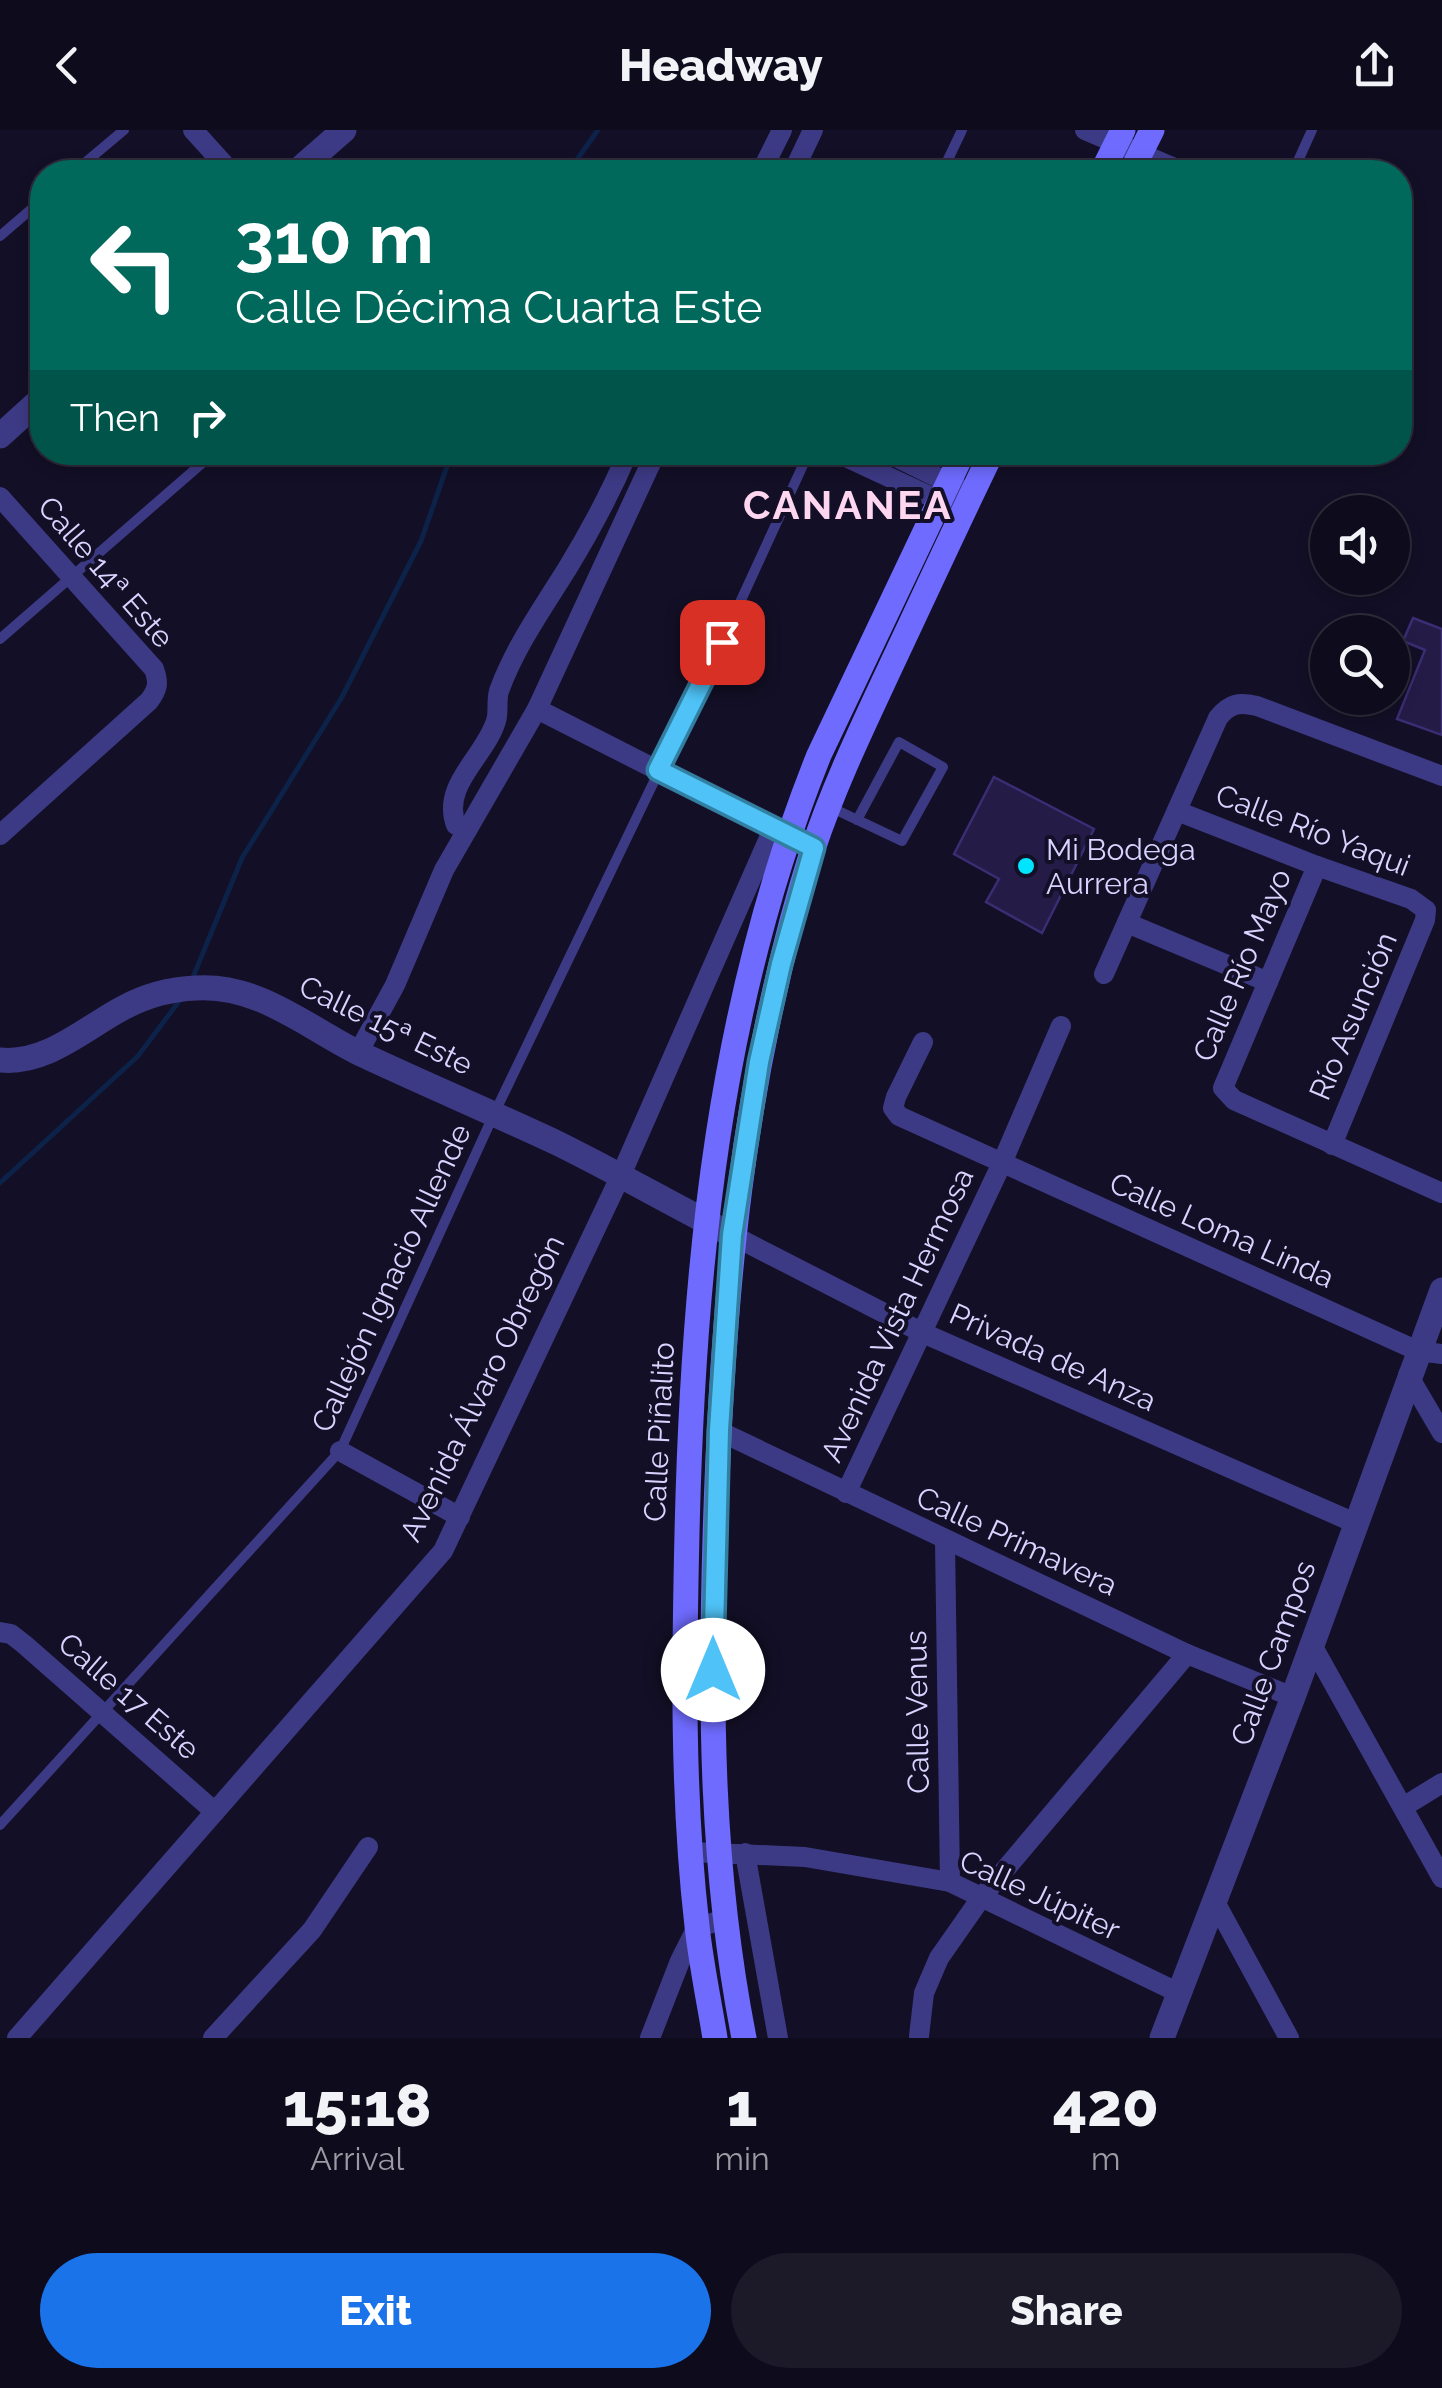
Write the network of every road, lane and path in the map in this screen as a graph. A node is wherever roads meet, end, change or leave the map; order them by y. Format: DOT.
graph roads {
  1 [pos="124,130"];
  2 [pos="192,130"];
  3 [pos="344,130"];
  4 [pos="782,130"];
  5 [pos="813,130"];
  6 [pos="962,130"];
  7 [pos="1085,130"];
  8 [pos="1312,130"];
  9 [pos="1132,146"];
  10 [pos="88,160"];
  11 [pos="220,160"];
  12 [pos="310,160"];
  13 [pos="767,160"];
  14 [pos="798,160"];
  15 [pos="948,160"];
  16 [pos="1160,160"];
  17 [pos="1298,160"];
  18 [pos="30,210"];
  19 [pos="0,236"];
  20 [pos="30,409"];
  21 [pos="0,436"];
  22 [pos="200,465"];
  23 [pos="621,465"];
  24 [pos="650,465"];
  25 [pos="803,465"];
  26 [pos="870,465"];
  27 [pos="906,465"];
  28 [pos="961,465"];
  29 [pos="982,465"];
  30 [pos="0,497"];
  31 [pos="956,497"];
  32 [pos="70,578"];
  33 [pos="0,639"];
  34 [pos="536,709"];
  35 [pos="658,770"];
  36 [pos="1442,776"];
  37 [pos="829,807"];
  38 [pos="1178,811"];
  39 [pos="857,820"];
  40 [pos="467,830"];
  41 [pos="781,833"];
  42 [pos="0,835"];
  43 [pos="814,848"];
  44 [pos="1317,866"];
  45 [pos="1426,910"];
  46 [pos="1127,922"];
  47 [pos="1104,974"];
  48 [pos="1268,982"];
  49 [pos="1060,1026"];
  50 [pos="923,1042"];
  51 [pos="358,1053"];
  52 [pos="0,1060"];
  53 [pos="494,1114"];
  54 [pos="1332,1145"];
  55 [pos="1002,1163"];
  56 [pos="621,1176"];
  57 [pos="1442,1193"];
  58 [pos="706,1222"];
  59 [pos="732,1235"];
  60 [pos="1442,1290"];
  61 [pos="923,1334"];
  62 [pos="1423,1360"];
  63 [pos="719,1430"];
  64 [pos="1442,1434"];
  65 [pos="340,1452"];
  66 [pos="846,1492"];
  67 [pos="460,1518"];
  68 [pos="1355,1523"];
  69 [pos="945,1541"];
  70 [pos="0,1632"];
  71 [pos="1312,1645"];
  72 [pos="1187,1654"];
  73 [pos="1293,1697"];
  74 [pos="104,1712"];
  75 [pos="1442,1784"];
  76 [pos="1403,1807"];
  77 [pos="215,1812"];
  78 [pos="0,1826"];
  79 [pos="368,1847"];
  80 [pos="704,1852"];
  81 [pos="745,1853"];
  82 [pos="1442,1878"];
  83 [pos="950,1882"];
  84 [pos="981,1898"];
  85 [pos="1214,1900"];
  86 [pos="723,1920"];
  87 [pos="697,1927"];
  88 [pos="1179,1993"];
  89 [pos="920,2036"];
  90 [pos="17,2038"];
  91 [pos="213,2038"];
  92 [pos="650,2038"];
  93 [pos="714,2038"];
  94 [pos="744,2038"];
  95 [pos="778,2038"];
  96 [pos="1162,2038"];
  97 [pos="1289,2038"];
  1 -- 10 [label="lane"];
  2 -- 11 [label="street"];
  3 -- 12 [label="street"];
  4 -- 13 [label="street"];
  5 -- 14 [label="street"];
  6 -- 15 [label="lane"];
  7 -- 9 [label="street"];
  8 -- 17 [label="lane"];
  9 -- 16 [label="street"];
  18 -- 19 [label="lane"];
  20 -- 21 [label="street"];
  22 -- 32 [label="lane"];
  23 -- 40 [label="street"];
  24 -- 34 [label="street"];
  25 -- 35 [label="lane, Callejón Ignacio Allende"];
  26 -- 31 [label="street"];
  27 -- 31 [label="street"];
  28 -- 31 [label="main road, Avenida Álvaro Obregón"];
  29 -- 31 [label="main road, Avenida Álvaro Obregón"];
  30 -- 32 [label="street, Calle 14ª Este"];
  31 -- 37 [label="main road, Avenida Álvaro Obregón"];
  31 -- 41 [label="main road, Avenida Álvaro Obregón"];
  32 -- 33 [label="lane"];
  32 -- 42 [label="street, Calle 14ª Este"];
  34 -- 35 [label="street"];
  34 -- 40 [label="street"];
  35 -- 41 [label="street"];
  35 -- 53 [label="lane, Callejón Ignacio Allende"];
  36 -- 38 [label="street"];
  37 -- 39 [label="lane"];
  37 -- 43 [label="main road, Avenida Álvaro Obregón"];
  38 -- 44 [label="street, Calle Río Yaqui"];
  38 -- 46 [label="street"];
  39 -- 39 [label="lane"];
  40 -- 51 [label="street"];
  41 -- 43 [label="street"];
  41 -- 56 [label="street, Avenida Álvaro Obregón"];
  41 -- 58 [label="main road, Calle Piñalito"];
  43 -- 59 [label="main road, Calle Piñalito"];
  44 -- 45 [label="street, Calle Río Yaqui"];
  44 -- 48 [label="street, Calle Río Mayo"];
  45 -- 54 [label="street, Río Asunción"];
  46 -- 47 [label="street"];
  46 -- 48 [label="street"];
  48 -- 54 [label="street, Calle Río Mayo"];
  49 -- 55 [label="street, Avenida Vista Hermosa"];
  50 -- 55 [label="street, Calle Loma Linda"];
  51 -- 52 [label="street, Calle 15ª Este"];
  51 -- 53 [label="street, Calle 15ª Este"];
  53 -- 56 [label="street, Calle 15ª Este"];
  53 -- 65 [label="lane, Callejón Ignacio Allende"];
  54 -- 57 [label="street"];
  55 -- 61 [label="street, Avenida Vista Hermosa"];
  55 -- 62 [label="street, Calle Loma Linda"];
  56 -- 58 [label="street, Calle 15ª Este"];
  56 -- 67 [label="street, Avenida Álvaro Obregón"];
  58 -- 59 [label="street, Calle 15ª Este"];
  58 -- 80 [label="main road, Calle Piñalito"];
  59 -- 61 [label="street, Privada de Anza"];
  59 -- 63 [label="main road, Calle Piñalito"];
  60 -- 62 [label="street, Calle Campos"];
  61 -- 66 [label="street, Avenida Vista Hermosa"];
  61 -- 68 [label="street, Privada de Anza"];
  62 -- 64 [label="street"];
  62 -- 68 [label="street, Calle Campos"];
  63 -- 66 [label="street, Calle Primavera"];
  63 -- 80 [label="main road, Calle Piñalito"];
  65 -- 67 [label="street"];
  65 -- 74 [label="lane, Callejón Ignacio Allende"];
  66 -- 69 [label="street, Calle Primavera"];
  67 -- 77 [label="street, Avenida Álvaro Obregón"];
  68 -- 71 [label="street, Calle Campos"];
  69 -- 72 [label="street, Calle Primavera"];
  69 -- 83 [label="street, Calle Venus"];
  70 -- 74 [label="street, Calle 17 Este"];
  71 -- 73 [label="street, Calle Campos"];
  71 -- 76 [label="street"];
  72 -- 73 [label="street, Calle Primavera"];
  72 -- 84 [label="street"];
  73 -- 85 [label="street, Calle Campos"];
  74 -- 77 [label="street, Calle 17 Este"];
  74 -- 78 [label="lane, Callejón Ignacio Allende"];
  75 -- 76 [label="street"];
  76 -- 82 [label="street"];
  77 -- 90 [label="street, Avenida Álvaro Obregón"];
  79 -- 91 [label="street"];
  80 -- 81 [label="street, Calle Júpiter"];
  80 -- 86 [label="main road, Calle Piñalito"];
  80 -- 87 [label="main road, Calle Piñalito"];
  81 -- 83 [label="street, Calle Júpiter"];
  81 -- 95 [label="street"];
  83 -- 84 [label="street, Calle Júpiter"];
  84 -- 88 [label="street, Calle Júpiter"];
  84 -- 89 [label="street"];
  85 -- 88 [label="street, Calle Campos"];
  85 -- 97 [label="street"];
  86 -- 87 [label="street"];
  86 -- 94 [label="main road, Calle Piñalito"];
  87 -- 92 [label="street"];
  87 -- 93 [label="main road, Calle Piñalito"];
  88 -- 96 [label="street, Calle Campos"];
}
